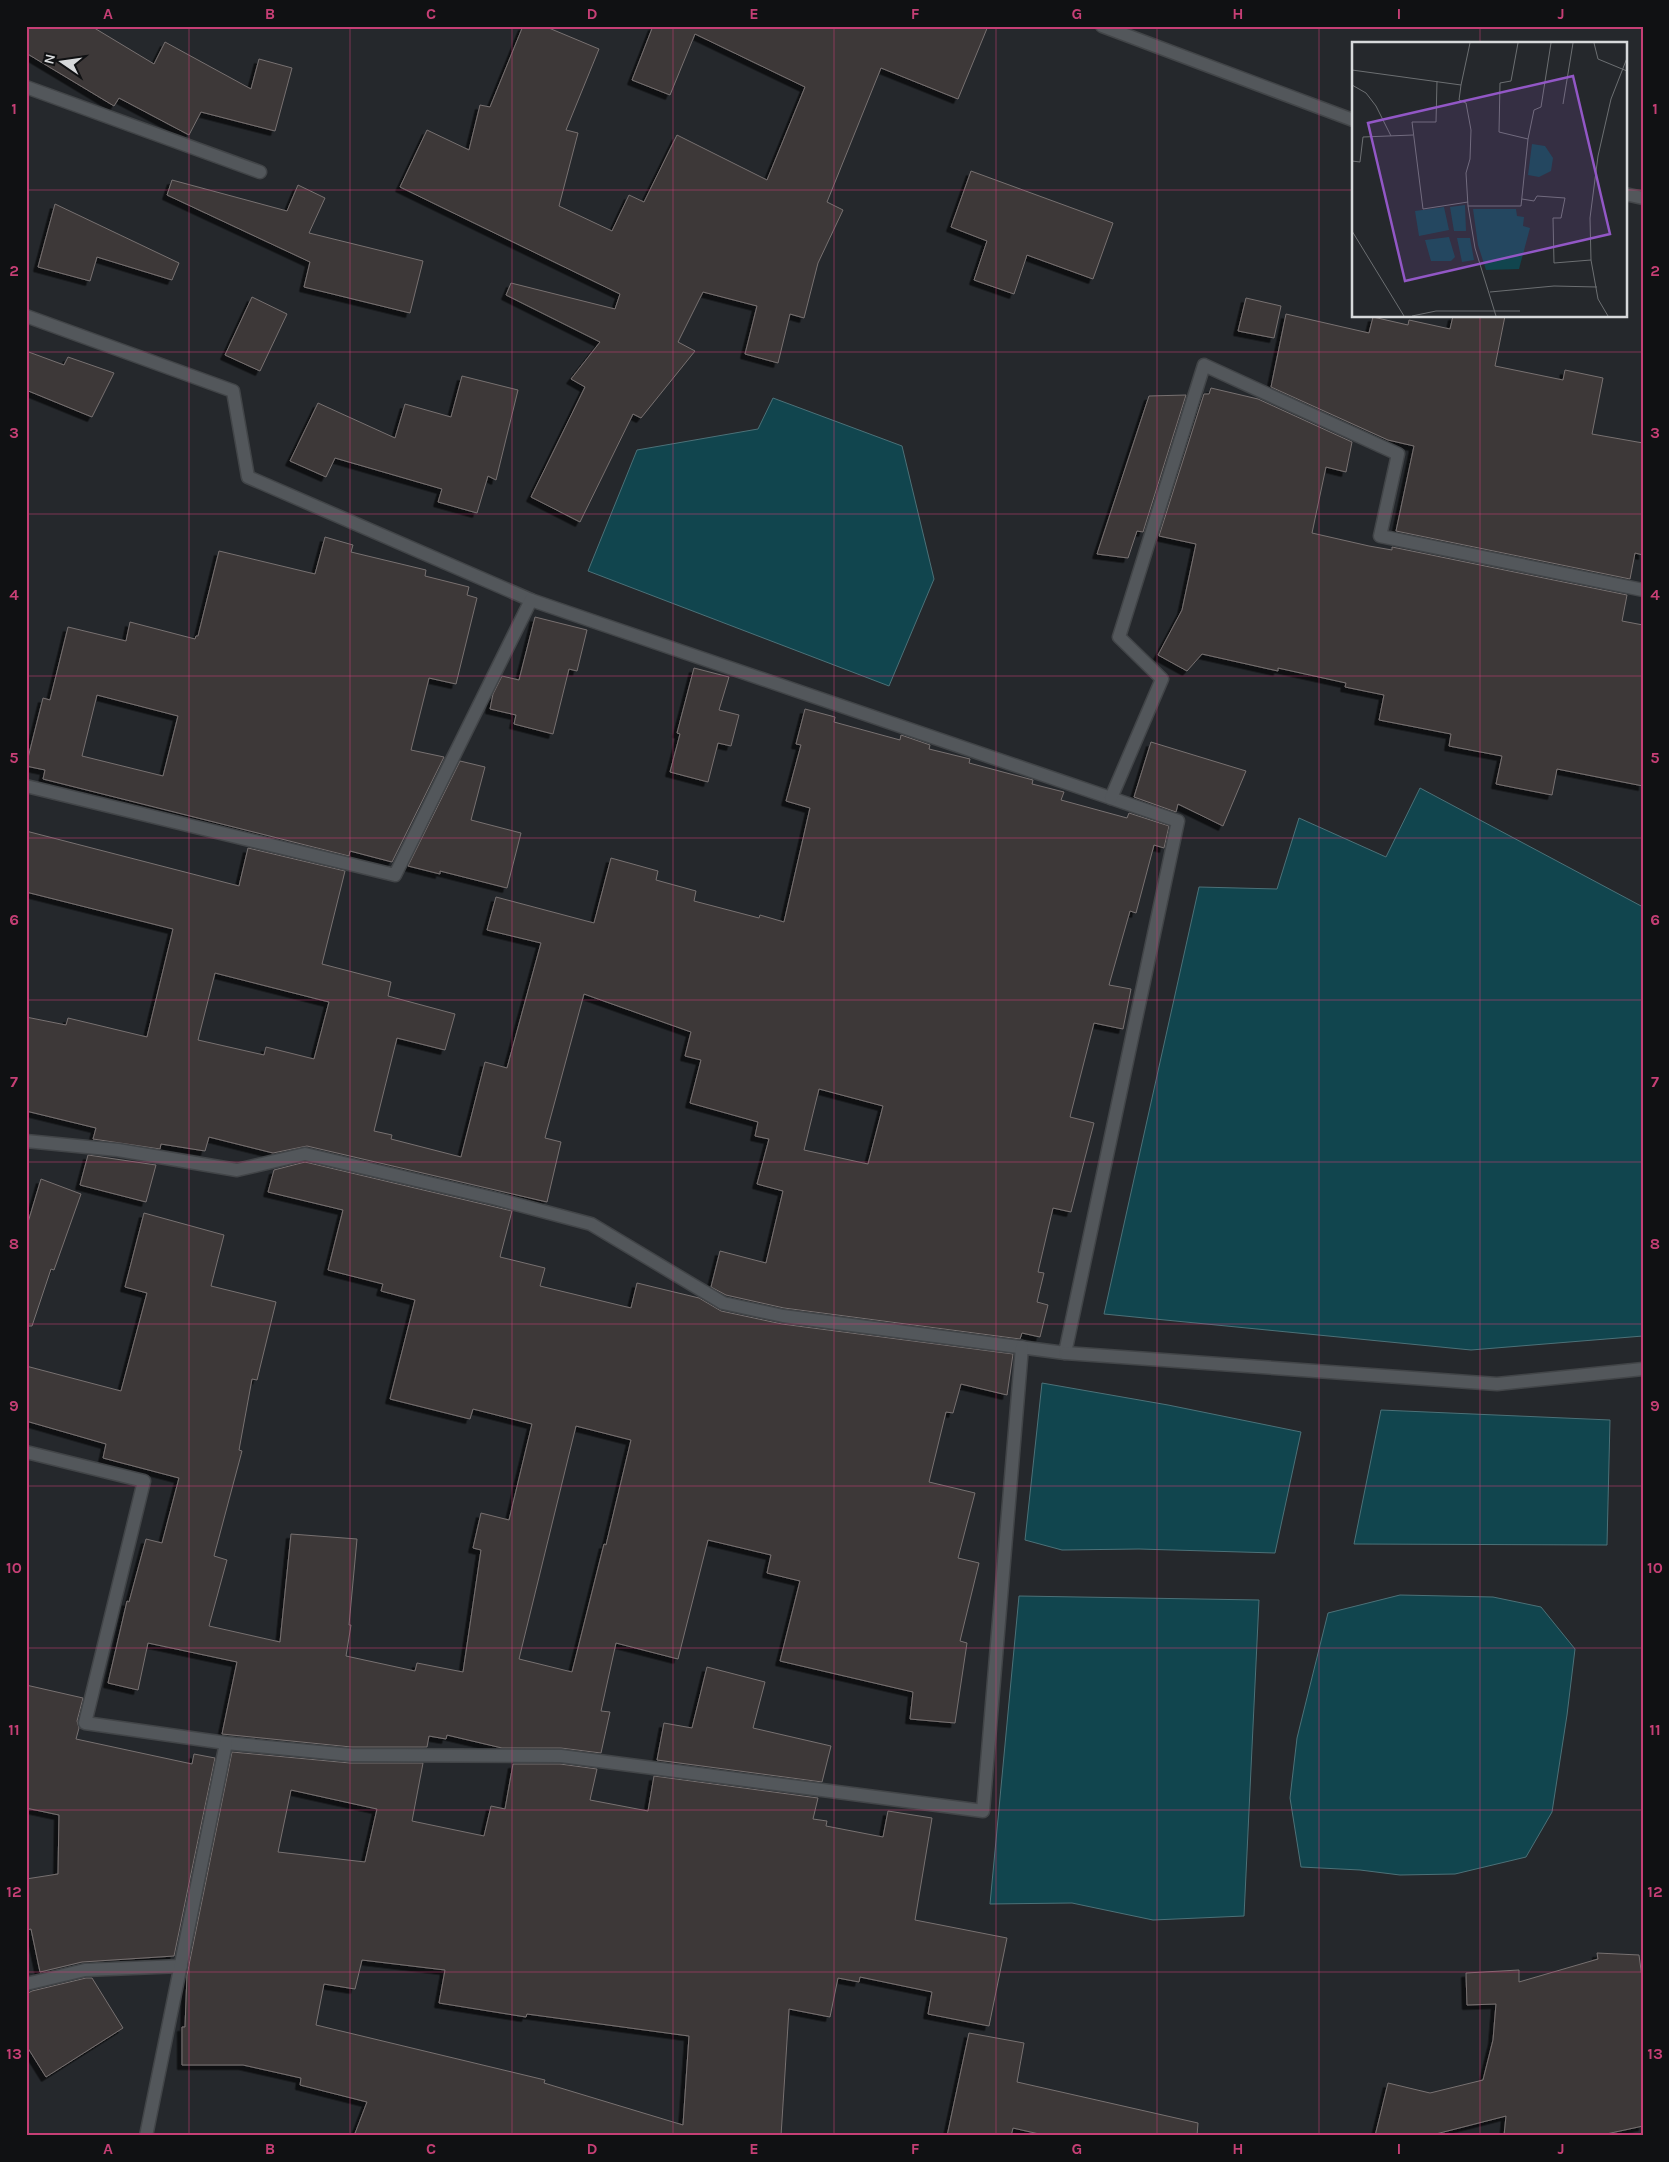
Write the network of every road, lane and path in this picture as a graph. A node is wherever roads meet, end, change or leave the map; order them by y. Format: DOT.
graph roads {
  1 [pos="1102,26"];
  2 [pos="26,87"];
  3 [pos="1352,120"];
  4 [pos="260,172"];
  5 [pos="1626,194"];
  6 [pos="1643,198"];
  7 [pos="26,316"];
  8 [pos="1643,590"];
  9 [pos="531,600"];
  10 [pos="26,786"];
  11 [pos="1111,798"];
  12 [pos="26,1141"];
  13 [pos="1022,1347"];
  14 [pos="1065,1353"];
  15 [pos="1643,1369"];
  16 [pos="26,1452"];
  17 [pos="226,1743"];
  18 [pos="181,1966"];
  19 [pos="26,1984"];
  20 [pos="146,2136"];
  1 -- 3 [label="street"];
  2 -- 4 [label="street"];
  5 -- 6 [label="street"];
  7 -- 9 [label="street"];
  8 -- 11 [label="street"];
  9 -- 10 [label="street"];
  9 -- 11 [label="street"];
  11 -- 14 [label="street"];
  12 -- 13 [label="street"];
  13 -- 14 [label="street"];
  13 -- 17 [label="street"];
  14 -- 15 [label="street"];
  16 -- 17 [label="street"];
  17 -- 18 [label="street"];
  18 -- 19 [label="street"];
  18 -- 20 [label="street"];
}
